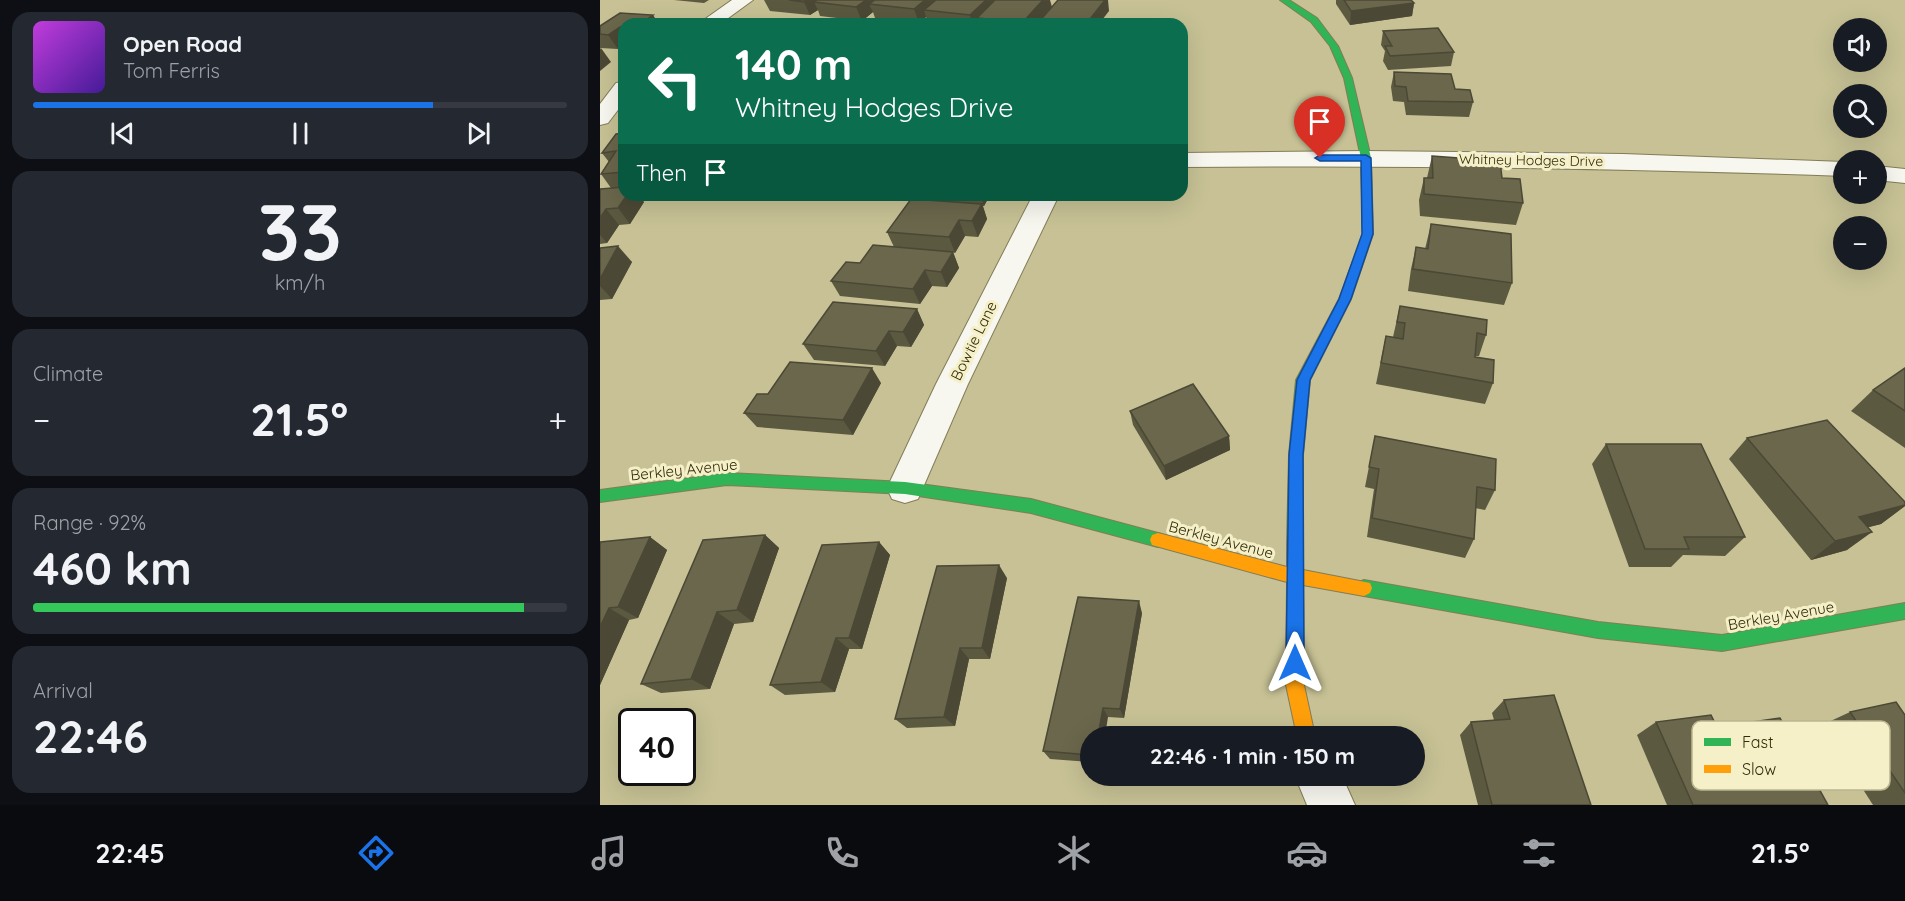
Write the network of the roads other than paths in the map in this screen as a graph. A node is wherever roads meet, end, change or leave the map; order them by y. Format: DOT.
graph roads {
  1 [pos="744,0"];
  2 [pos="1284,0"];
  3 [pos="716,18"];
  4 [pos="618,96"];
  5 [pos="618,116"];
  6 [pos="600,118"];
  7 [pos="1366,158"];
  8 [pos="1188,160"];
  9 [pos="1833,169"];
  10 [pos="1887,174"];
  11 [pos="1905,176"];
  12 [pos="1043,201"];
  13 [pos="905,488"];
  14 [pos="600,496"];
  15 [pos="1294,576"];
  16 [pos="1905,611"];
  17 [pos="1304,726"];
  18 [pos="1322,786"];
  19 [pos="1331,805"];
  1 -- 3 [label="street"];
  2 -- 7 [label="street"];
  4 -- 6 [label="street"];
  5 -- 6 [label="street"];
  7 -- 8 [label="street, Whitney Hodges Drive"];
  7 -- 9 [label="street, Whitney Hodges Drive"];
  7 -- 15 [label="street"];
  10 -- 11 [label="street"];
  12 -- 13 [label="street, Bowtie Lane"];
  13 -- 14 [label="street, Berkley Avenue"];
  13 -- 15 [label="street, Berkley Avenue"];
  15 -- 16 [label="street, Berkley Avenue"];
  15 -- 17 [label="street"];
  18 -- 19 [label="street"];
}
